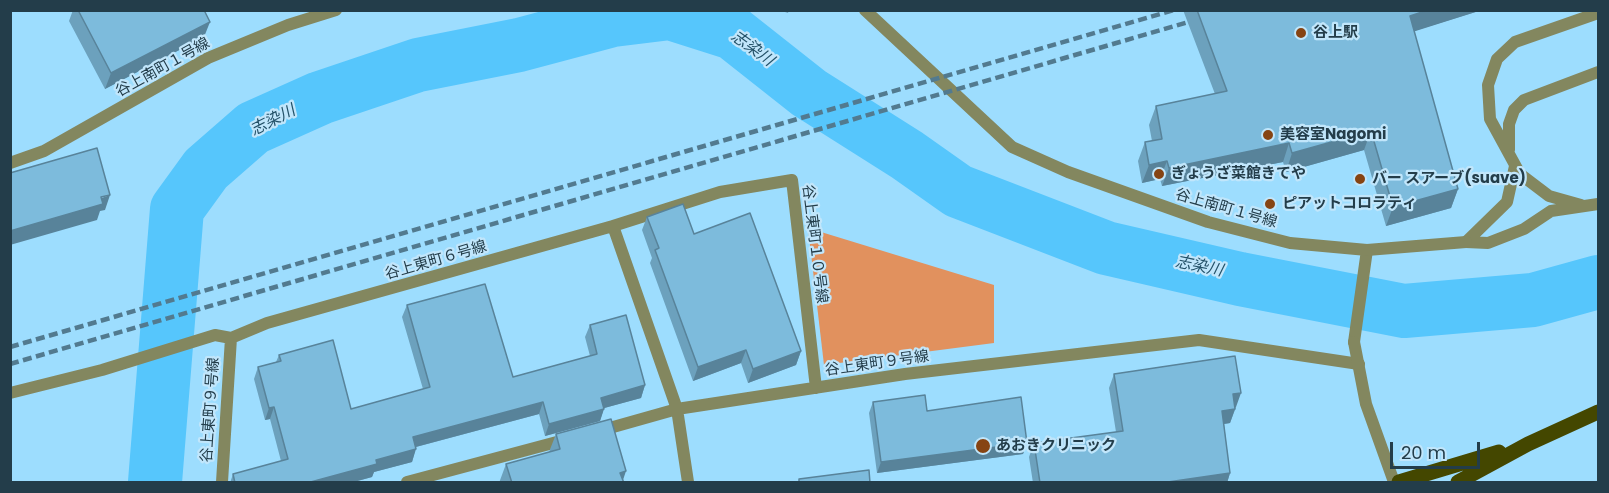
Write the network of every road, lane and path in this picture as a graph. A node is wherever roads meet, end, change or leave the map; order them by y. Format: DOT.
graph roads {
  1 [pos="336,10"];
  2 [pos="865,10"];
  3 [pos="1599,13"];
  4 [pos="1599,72"];
  5 [pos="1509,154"];
  6 [pos="10,163"];
  7 [pos="1515,166"];
  8 [pos="1599,204"];
  9 [pos="1581,206"];
  10 [pos="613,226"];
  11 [pos="1466,242"];
  12 [pos="1367,250"];
  13 [pos="231,338"];
  14 [pos="1359,364"];
  15 [pos="816,388"];
  16 [pos="10,393"];
  17 [pos="677,410"];
  18 [pos="1599,412"];
  19 [pos="1528,444"];
  20 [pos="222,483"];
  21 [pos="407,483"];
  22 [pos="688,483"];
  23 [pos="1394,483"];
  24 [pos="1399,483"];
  25 [pos="1458,483"];
  1 -- 6 [label="street, 谷上南町１号線"];
  2 -- 12 [label="street, 谷上南町１号線"];
  3 -- 5 [label="street"];
  4 -- 5 [label="street"];
  5 -- 7 [label="street"];
  7 -- 9 [label="street"];
  7 -- 11 [label="street"];
  8 -- 9 [label="street, 谷上南町１号線"];
  9 -- 11 [label="street, 谷上南町１号線"];
  10 -- 13 [label="street, 谷上東町６号線"];
  10 -- 15 [label="street, 谷上東町１０号線"];
  10 -- 17 [label="street"];
  11 -- 12 [label="street, 谷上南町１号線"];
  12 -- 14 [label="street"];
  13 -- 16 [label="street, 谷上東町６号線"];
  13 -- 20 [label="street, 谷上東町９号線"];
  14 -- 15 [label="street, 谷上東町９号線"];
  14 -- 23 [label="street"];
  15 -- 17 [label="street, 谷上東町９号線"];
  17 -- 21 [label="street, 谷上東町９号線"];
  17 -- 22 [label="street"];
  18 -- 19 [label="main road"];
  19 -- 24 [label="main road"];
  19 -- 25 [label="main road"];
}
